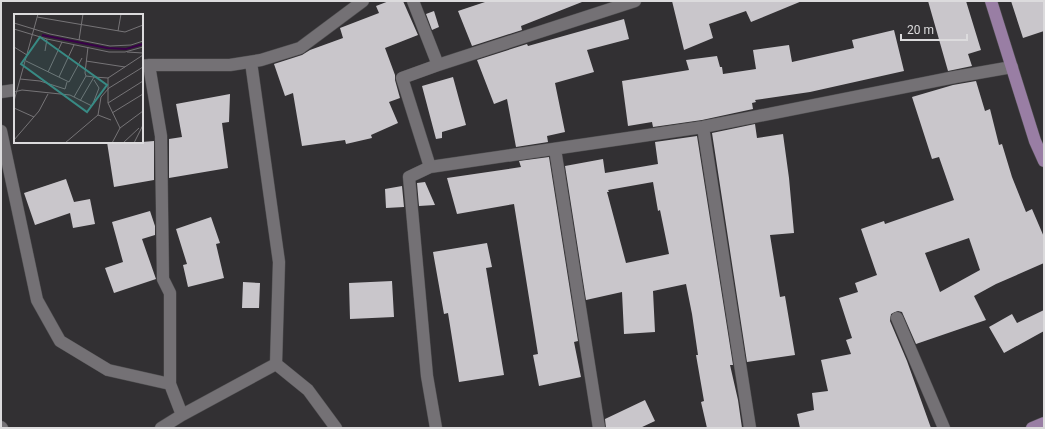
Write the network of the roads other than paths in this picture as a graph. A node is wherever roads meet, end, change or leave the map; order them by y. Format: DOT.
graph roads {
  1 [pos="363,1"];
  2 [pos="413,1"];
  3 [pos="635,1"];
  4 [pos="991,1"];
  5 [pos="251,62"];
  6 [pos="438,65"];
  7 [pos="146,66"];
  8 [pos="1012,67"];
  9 [pos="14,90"];
  10 [pos="1,92"];
  11 [pos="703,127"];
  12 [pos="1,131"];
  13 [pos="1040,139"];
  14 [pos="555,148"];
  15 [pos="1044,161"];
  16 [pos="430,167"];
  17 [pos="897,318"];
  18 [pos="276,364"];
  19 [pos="170,384"];
  20 [pos="182,415"];
  21 [pos="1044,423"];
  22 [pos="161,428"];
  23 [pos="336,428"];
  24 [pos="436,428"];
  25 [pos="599,428"];
  26 [pos="750,428"];
  27 [pos="944,428"];
  28 [pos="1032,428"];
  1 -- 5 [label="street"];
  2 -- 6 [label="street"];
  3 -- 6 [label="street"];
  4 -- 8 [label="main road"];
  5 -- 7 [label="street"];
  5 -- 18 [label="street"];
  6 -- 16 [label="street"];
  7 -- 19 [label="street"];
  8 -- 11 [label="street"];
  8 -- 13 [label="main road"];
  9 -- 10 [label="street"];
  11 -- 14 [label="street"];
  11 -- 26 [label="street"];
  12 -- 19 [label="street"];
  13 -- 15 [label="main road"];
  14 -- 16 [label="street"];
  14 -- 25 [label="street"];
  16 -- 24 [label="street"];
  17 -- 27 [label="street"];
  18 -- 20 [label="street"];
  18 -- 23 [label="street"];
  19 -- 20 [label="street"];
  20 -- 22 [label="street"];
  21 -- 28 [label="main road"];
}
